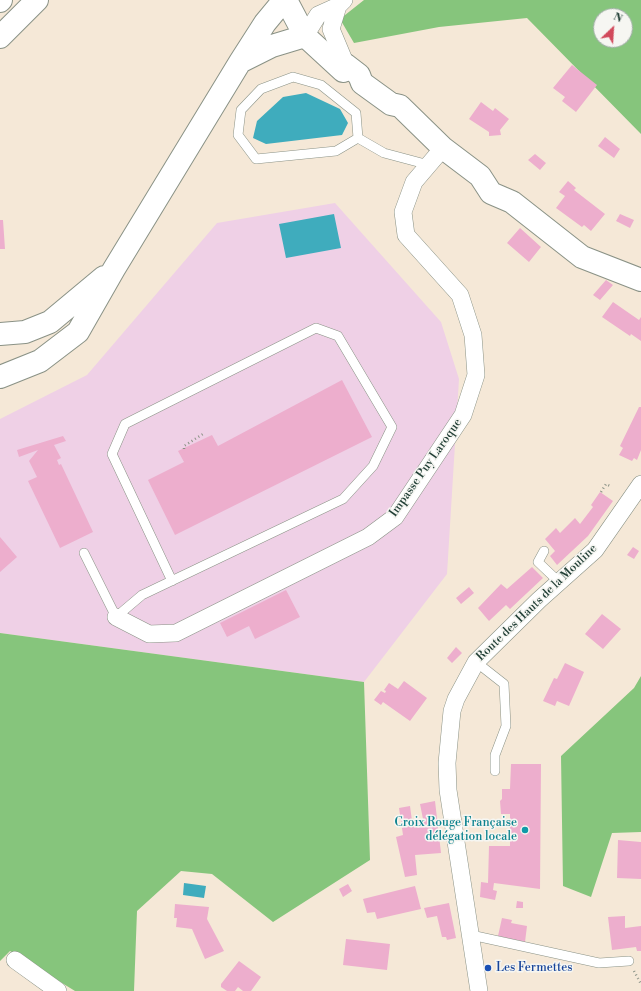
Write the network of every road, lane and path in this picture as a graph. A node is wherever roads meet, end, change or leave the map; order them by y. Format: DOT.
graph roads {
  1 [pos="25,0"];
  2 [pos="37,0"];
  3 [pos="285,0"];
  4 [pos="341,3"];
  5 [pos="0,26"];
  6 [pos="305,36"];
  7 [pos="0,37"];
  8 [pos="240,62"];
  9 [pos="339,63"];
  10 [pos="358,138"];
  11 [pos="443,148"];
  12 [pos="428,165"];
  13 [pos="114,269"];
  14 [pos="641,280"];
  15 [pos="0,334"];
  16 [pos="0,377"];
  17 [pos="203,434"];
  18 [pos="184,448"];
  19 [pos="641,484"];
  20 [pos="610,486"];
  21 [pos="601,492"];
  22 [pos="544,551"];
  23 [pos="84,553"];
  24 [pos="172,581"];
  25 [pos="559,582"];
  26 [pos="116,617"];
  27 [pos="476,662"];
  28 [pos="495,771"];
  29 [pos="471,935"];
  30 [pos="15,960"];
  31 [pos="629,961"];
  32 [pos="58,991"];
  33 [pos="479,991"];
  1 -- 5 [label="main road"];
  2 -- 7 [label="main road"];
  3 -- 6 [label="main road"];
  3 -- 8 [label="main road"];
  4 -- 6 [label="street"];
  4 -- 9 [label="street"];
  6 -- 8 [label="main road"];
  6 -- 9 [label="main road"];
  8 -- 13 [label="main road"];
  9 -- 11 [label="main road"];
  10 -- 10 [label="lane"];
  10 -- 12 [label="lane"];
  11 -- 12 [label="street, Impasse Puy Laroque"];
  11 -- 14 [label="main road"];
  12 -- 26 [label="street, Impasse Puy Laroque"];
  13 -- 15 [label="main road"];
  13 -- 16 [label="main road"];
  17 -- 18 [label="path"];
  19 -- 25 [label="street, Route des Hauts de la Mouline"];
  20 -- 21 [label="path"];
  22 -- 25 [label="lane"];
  23 -- 26 [label="lane"];
  24 -- 24 [label="lane"];
  24 -- 26 [label="lane"];
  25 -- 27 [label="street, Route des Hauts de la Mouline"];
  27 -- 28 [label="lane"];
  27 -- 29 [label="street, Route des Hauts de la Mouline"];
  29 -- 31 [label="lane"];
  29 -- 33 [label="street, Route des Hauts de la Mouline"];
  30 -- 32 [label="street"];
}
